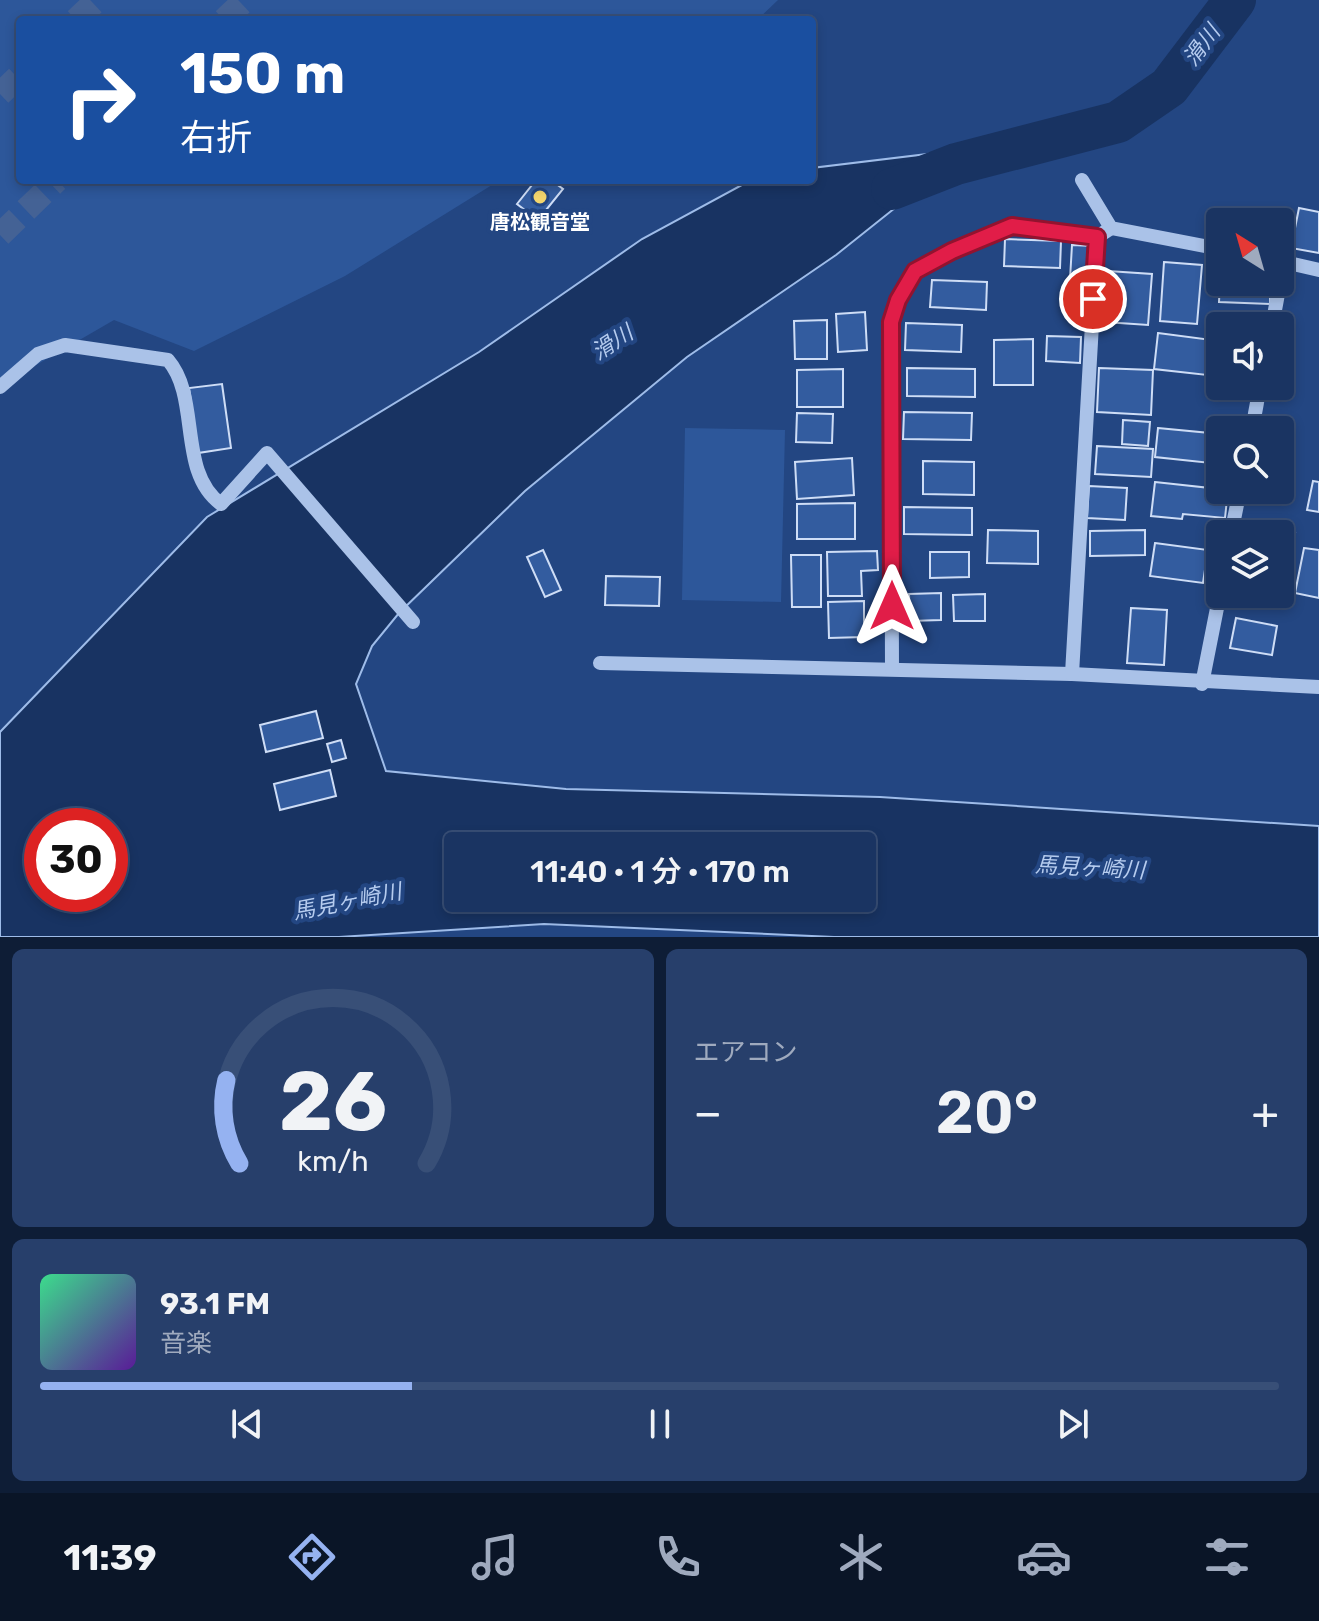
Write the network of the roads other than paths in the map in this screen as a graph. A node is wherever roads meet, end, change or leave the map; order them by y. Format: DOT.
graph roads {
  1 [pos="1082,180"];
  2 [pos="1111,228"];
  3 [pos="1097,237"];
  4 [pos="1206,246"];
  5 [pos="1294,264"];
  6 [pos="1319,270"];
  7 [pos="0,387"];
  8 [pos="1217,608"];
  9 [pos="413,622"];
  10 [pos="600,663"];
  11 [pos="892,669"];
  12 [pos="1072,674"];
  13 [pos="1202,684"];
  14 [pos="1319,687"];
  1 -- 2 [label="street"];
  2 -- 3 [label="street"];
  2 -- 4 [label="street"];
  3 -- 11 [label="street"];
  3 -- 12 [label="street"];
  5 -- 6 [label="street"];
  7 -- 9 [label="street"];
  8 -- 13 [label="street"];
  10 -- 11 [label="street"];
  11 -- 12 [label="street"];
  12 -- 13 [label="street"];
  13 -- 14 [label="street"];
}
